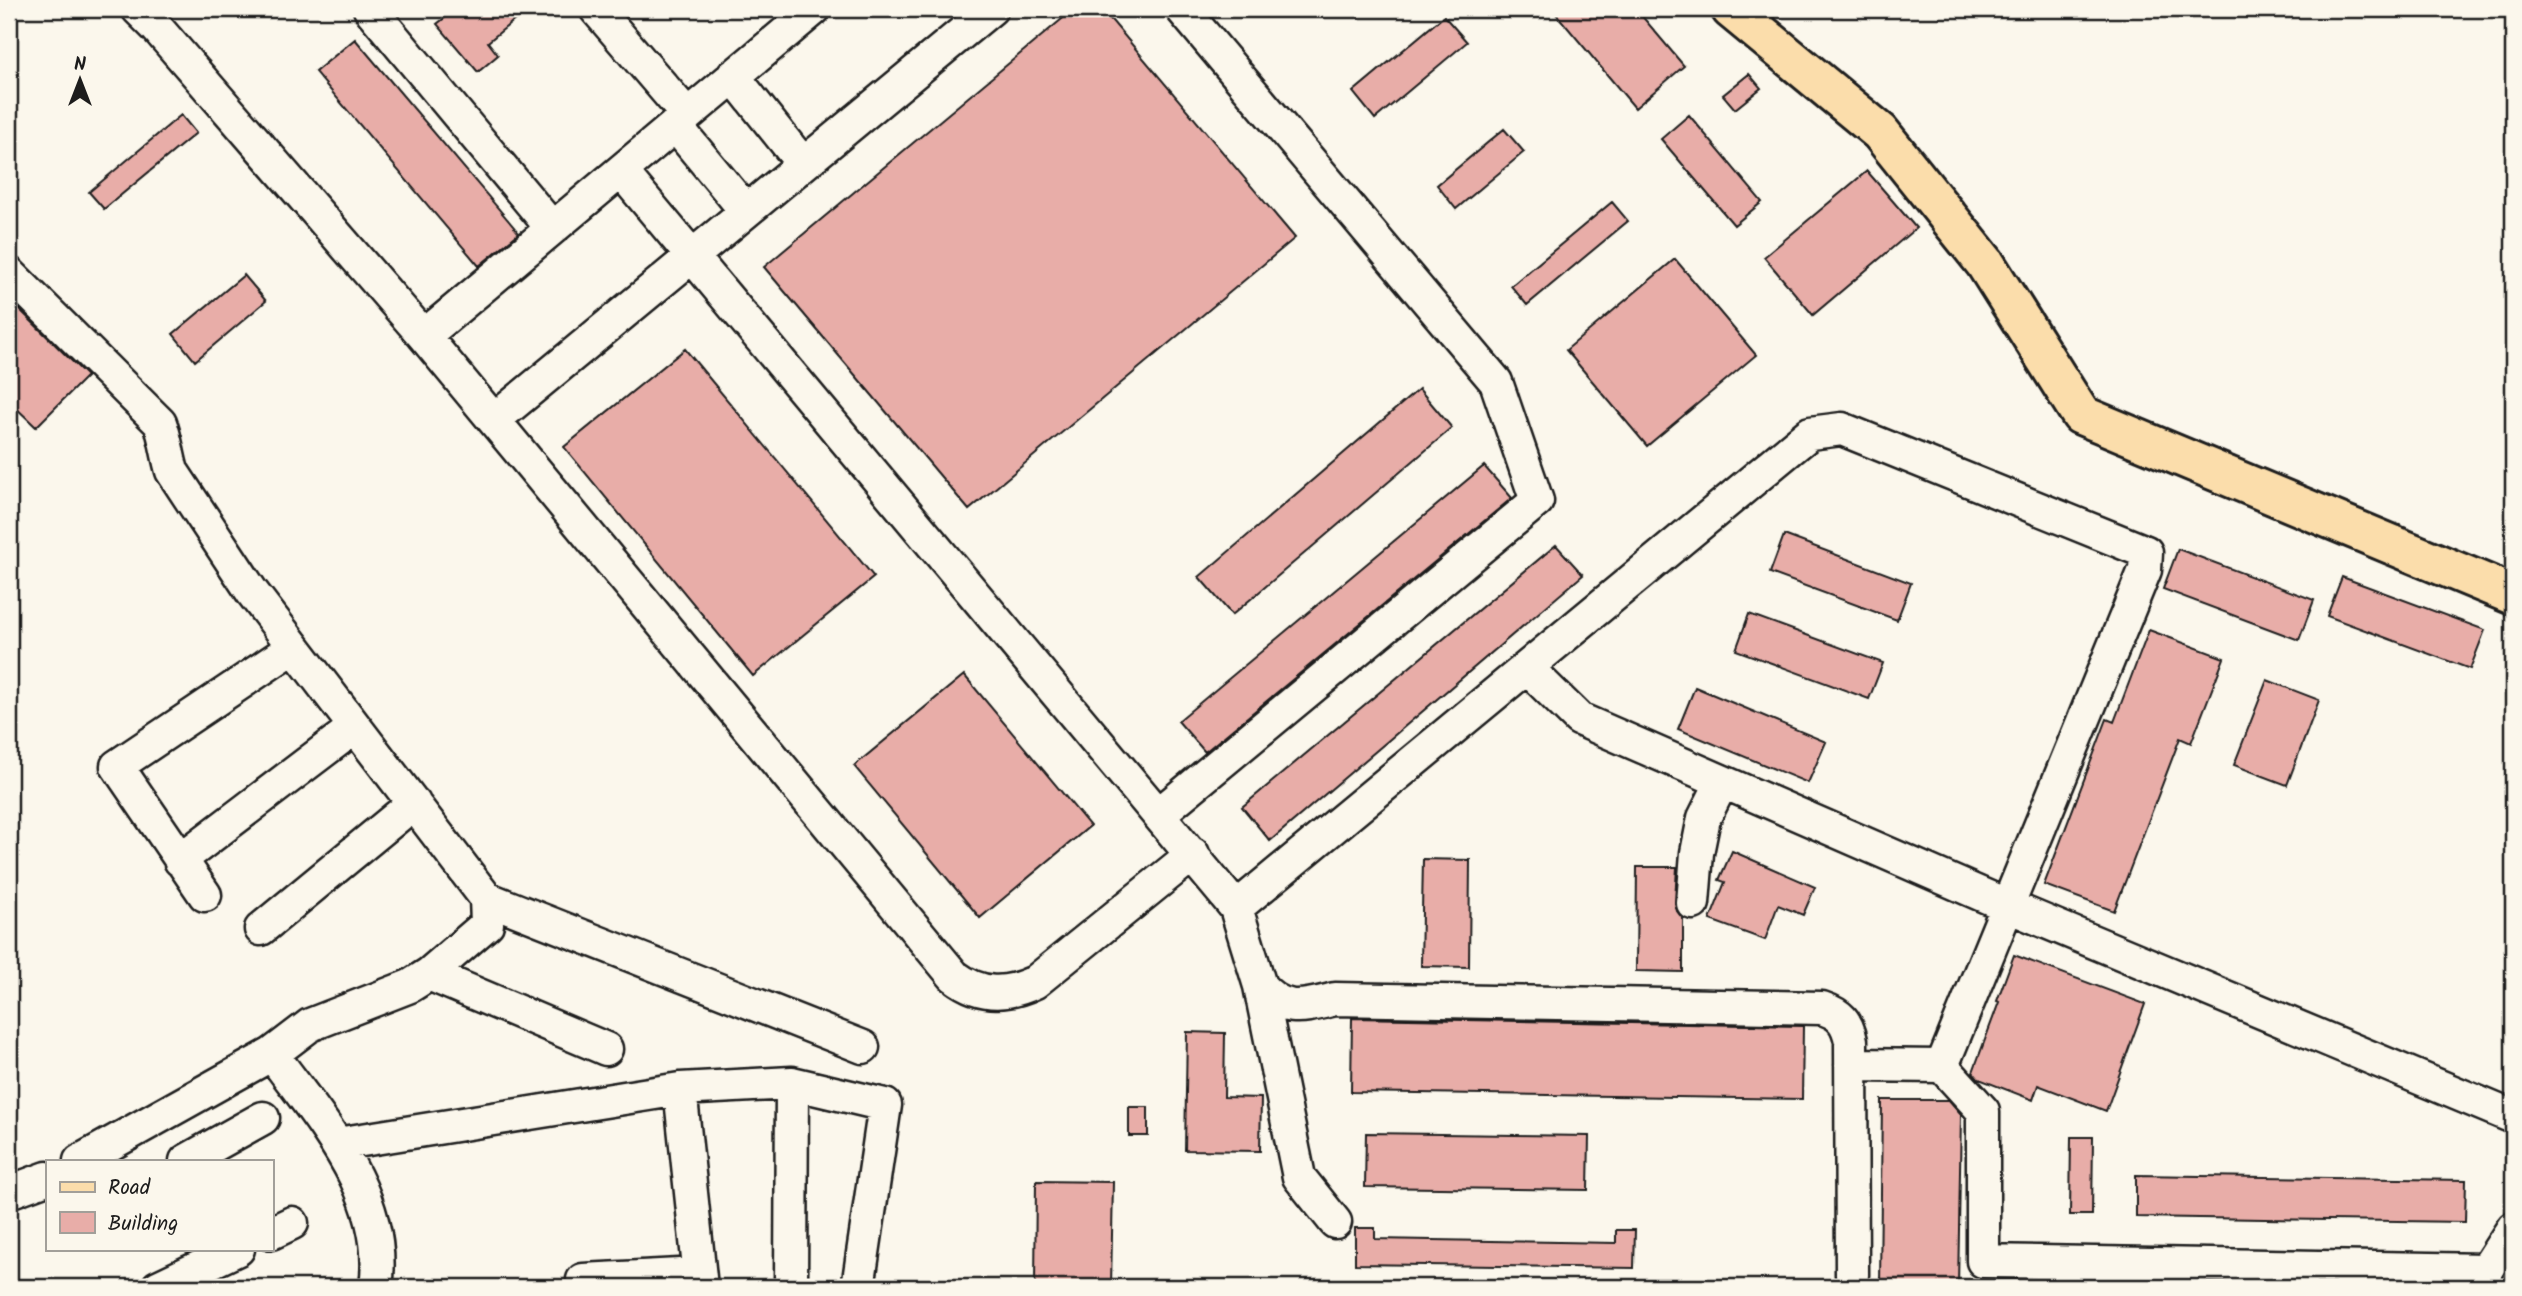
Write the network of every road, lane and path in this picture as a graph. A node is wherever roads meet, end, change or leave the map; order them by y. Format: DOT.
graph roads {
  1 [pos="138,9"];
  2 [pos="370,9"];
  3 [pos="596,9"];
  4 [pos="814,9"];
  5 [pos="991,9"];
  6 [pos="1182,9"];
  7 [pos="1731,9"];
  8 [pos="733,76"];
  9 [pos="681,120"];
  10 [pos="803,164"];
  11 [pos="621,171"];
  12 [pos="746,211"];
  13 [pos="552,228"];
  14 [pos="692,256"];
  15 [pos="9,273"];
  16 [pos="424,336"];
  17 [pos="494,420"];
  18 [pos="2513,595"];
  19 [pos="294,647"];
  20 [pos="1527,667"];
  21 [pos="355,727"];
  22 [pos="1722,782"];
  23 [pos="414,803"];
  24 [pos="1159,814"];
  25 [pos="1193,853"];
  26 [pos="180,860"];
  27 [pos="205,895"];
  28 [pos="486,898"];
  29 [pos="1693,903"];
  30 [pos="2008,906"];
  31 [pos="1237,908"];
  32 [pos="261,929"];
  33 [pos="429,974"];
  34 [pos="1261,986"];
  35 [pos="863,1047"];
  36 [pos="606,1049"];
  37 [pos="272,1054"];
  38 [pos="1851,1065"];
  39 [pos="1942,1066"];
  40 [pos="792,1083"];
  41 [pos="680,1090"];
  42 [pos="2513,1117"];
  43 [pos="263,1118"];
  44 [pos="337,1144"];
  45 [pos="82,1160"];
  46 [pos="188,1160"];
  47 [pos="46,1178"];
  48 [pos="9,1192"];
  49 [pos="1335,1222"];
  50 [pos="2513,1227"];
  51 [pos="236,1250"];
  52 [pos="201,1268"];
  53 [pos="1852,1275"];
  54 [pos="583,1280"];
  55 [pos="700,1280"];
  56 [pos="158,1287"];
  57 [pos="376,1287"];
  58 [pos="791,1287"];
  59 [pos="858,1287"];
  1 -- 16 [label="street"];
  2 -- 13 [label="street"];
  3 -- 9 [label="street"];
  4 -- 8 [label="street"];
  5 -- 10 [label="street"];
  6 -- 24 [label="street"];
  7 -- 18 [label="main road"];
  8 -- 9 [label="street"];
  8 -- 10 [label="street"];
  9 -- 11 [label="street"];
  9 -- 12 [label="street"];
  10 -- 12 [label="street"];
  11 -- 13 [label="street"];
  11 -- 14 [label="street"];
  12 -- 14 [label="street"];
  13 -- 16 [label="street"];
  14 -- 17 [label="street"];
  14 -- 24 [label="street"];
  15 -- 19 [label="street"];
  16 -- 17 [label="street"];
  17 -- 25 [label="street"];
  19 -- 21 [label="street"];
  19 -- 26 [label="street"];
  20 -- 22 [label="street"];
  20 -- 30 [label="street"];
  20 -- 31 [label="street"];
  21 -- 23 [label="street"];
  21 -- 26 [label="street"];
  22 -- 29 [label="street"];
  22 -- 30 [label="street"];
  23 -- 28 [label="street"];
  23 -- 32 [label="street"];
  24 -- 25 [label="street"];
  25 -- 31 [label="street"];
  26 -- 27 [label="street"];
  28 -- 33 [label="street"];
  28 -- 35 [label="street"];
  30 -- 39 [label="street"];
  30 -- 42 [label="street"];
  31 -- 34 [label="street"];
  33 -- 36 [label="street"];
  33 -- 37 [label="street"];
  34 -- 38 [label="street"];
  34 -- 49 [label="street"];
  37 -- 44 [label="street"];
  37 -- 45 [label="street"];
  38 -- 39 [label="street"];
  38 -- 53 [label="street"];
  39 -- 50 [label="street"];
  40 -- 41 [label="street"];
  40 -- 58 [label="street"];
  40 -- 59 [label="street"];
  41 -- 44 [label="street"];
  41 -- 55 [label="street"];
  43 -- 46 [label="street"];
  44 -- 57 [label="street"];
  47 -- 48 [label="street"];
  51 -- 52 [label="street"];
  52 -- 56 [label="street"];
  54 -- 55 [label="street"];
}
